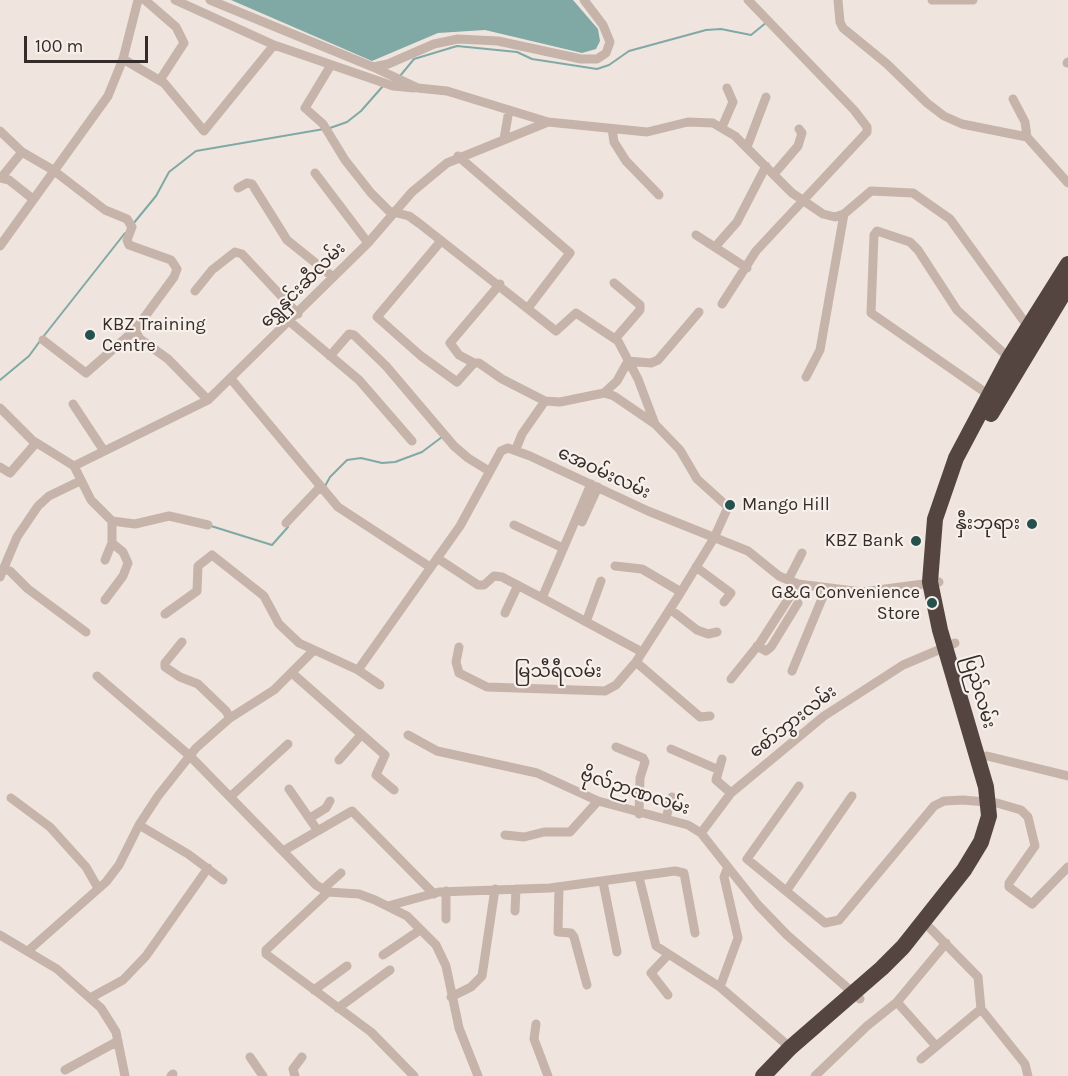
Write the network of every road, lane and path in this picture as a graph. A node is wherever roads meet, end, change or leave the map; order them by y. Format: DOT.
graph roads {
  1 [pos="138,0"];
  2 [pos="145,0"];
  3 [pos="175,0"];
  4 [pos="210,0"];
  5 [pos="584,0"];
  6 [pos="748,0"];
  7 [pos="838,0"];
  8 [pos="932,0"];
  9 [pos="973,0"];
  10 [pos="958,1"];
  11 [pos="274,45"];
  12 [pos="123,59"];
  13 [pos="331,65"];
  14 [pos="373,67"];
  15 [pos="384,77"];
  16 [pos="160,80"];
  17 [pos="727,88"];
  18 [pos="766,97"];
  19 [pos="1013,99"];
  20 [pos="509,110"];
  21 [pos="548,122"];
  22 [pos="722,127"];
  23 [pos="612,129"];
  24 [pos="800,129"];
  25 [pos="0,131"];
  26 [pos="1027,137"];
  27 [pos="504,139"];
  28 [pos="747,147"];
  29 [pos="22,152"];
  30 [pos="458,156"];
  31 [pos="766,166"];
  32 [pos="53,171"];
  33 [pos="315,173"];
  34 [pos="774,174"];
  35 [pos="1,178"];
  36 [pos="1068,183"];
  37 [pos="238,188"];
  38 [pos="659,195"];
  39 [pos="33,199"];
  40 [pos="802,202"];
  41 [pos="396,214"];
  42 [pos="844,214"];
  43 [pos="696,235"];
  44 [pos="441,241"];
  45 [pos="368,243"];
  46 [pos="0,246"];
  47 [pos="715,247"];
  48 [pos="1068,264"];
  49 [pos="747,268"];
  50 [pos="333,277"];
  51 [pos="615,283"];
  52 [pos="500,284"];
  53 [pos="1068,286"];
  54 [pos="195,291"];
  55 [pos="722,304"];
  56 [pos="528,308"];
  57 [pos="699,312"];
  58 [pos="298,314"];
  59 [pos="289,321"];
  60 [pos="135,330"];
  61 [pos="1033,331"];
  62 [pos="615,339"];
  63 [pos="43,340"];
  64 [pos="330,356"];
  65 [pos="1009,358"];
  66 [pos="628,361"];
  67 [pos="474,363"];
  68 [pos="806,377"];
  69 [pos="231,379"];
  70 [pos="604,393"];
  71 [pos="989,395"];
  72 [pos="208,400"];
  73 [pos="545,401"];
  74 [pos="73,404"];
  75 [pos="0,408"];
  76 [pos="655,424"];
  77 [pos="412,441"];
  78 [pos="36,443"];
  79 [pos="516,449"];
  80 [pos="104,451"];
  81 [pos="74,466"];
  82 [pos="0,467"];
  83 [pos="489,471"];
  84 [pos="80,481"];
  85 [pos="594,485"];
  86 [pos="322,490"];
  87 [pos="112,521"];
  88 [pos="582,522"];
  89 [pos="286,523"];
  90 [pos="208,525"];
  91 [pos="514,525"];
  92 [pos="714,537"];
  93 [pos="112,543"];
  94 [pos="564,548"];
  95 [pos="802,553"];
  96 [pos="437,558"];
  97 [pos="105,560"];
  98 [pos="615,566"];
  99 [pos="430,567"];
  100 [pos="696,567"];
  101 [pos="2,573"];
  102 [pos="788,580"];
  103 [pos="601,581"];
  104 [pos="935,582"];
  105 [pos="798,584"];
  106 [pos="518,585"];
  107 [pos="826,589"];
  108 [pos="681,592"];
  109 [pos="542,598"];
  110 [pos="105,600"];
  111 [pos="724,602"];
  112 [pos="798,603"];
  113 [pos="670,609"];
  114 [pos="505,613"];
  115 [pos="165,614"];
  116 [pos="586,622"];
  117 [pos="86,632"];
  118 [pos="717,632"];
  119 [pos="182,642"];
  120 [pos="950,645"];
  121 [pos="758,646"];
  122 [pos="459,647"];
  123 [pos="312,651"];
  124 [pos="642,652"];
  125 [pos="636,662"];
  126 [pos="358,670"];
  127 [pos="792,670"];
  128 [pos="292,673"];
  129 [pos="97,676"];
  130 [pos="730,679"];
  131 [pos="380,685"];
  132 [pos="710,716"];
  133 [pos="230,718"];
  134 [pos="361,735"];
  135 [pos="408,735"];
  136 [pos="288,744"];
  137 [pos="615,747"];
  138 [pos="671,749"];
  139 [pos="190,756"];
  140 [pos="982,757"];
  141 [pos="722,759"];
  142 [pos="339,760"];
  143 [pos="719,770"];
  144 [pos="1068,776"];
  145 [pos="799,786"];
  146 [pos="289,789"];
  147 [pos="394,790"];
  148 [pos="731,793"];
  149 [pos="230,796"];
  150 [pos="852,796"];
  151 [pos="672,797"];
  152 [pos="11,798"];
  153 [pos="330,801"];
  154 [pos="598,801"];
  155 [pos="992,802"];
  156 [pos="639,814"];
  157 [pos="310,818"];
  158 [pos="666,819"];
  159 [pos="139,825"];
  160 [pos="318,831"];
  161 [pos="701,833"];
  162 [pos="505,835"];
  163 [pos="283,851"];
  164 [pos="1068,867"];
  165 [pos="208,868"];
  166 [pos="727,869"];
  167 [pos="341,873"];
  168 [pos="639,877"];
  169 [pos="223,880"];
  170 [pos="603,882"];
  171 [pos="559,887"];
  172 [pos="98,888"];
  173 [pos="495,889"];
  174 [pos="516,889"];
  175 [pos="787,890"];
  176 [pos="326,891"];
  177 [pos="446,891"];
  178 [pos="434,894"];
  179 [pos="388,906"];
  180 [pos="514,911"];
  181 [pos="446,919"];
  182 [pos="930,928"];
  183 [pos="420,930"];
  184 [pos="695,933"];
  185 [pos="0,935"];
  186 [pos="946,943"];
  187 [pos="29,950"];
  188 [pos="617,952"];
  189 [pos="383,955"];
  190 [pos="668,955"];
  191 [pos="347,966"];
  192 [pos="390,970"];
  193 [pos="588,985"];
  194 [pos="720,987"];
  195 [pos="314,990"];
  196 [pos="668,995"];
  197 [pos="856,996"];
  198 [pos="451,997"];
  199 [pos="90,998"];
  200 [pos="897,1002"];
  201 [pos="338,1008"];
  202 [pos="981,1009"];
  203 [pos="536,1024"];
  204 [pos="118,1041"];
  205 [pos="936,1046"];
  206 [pos="793,1051"];
  207 [pos="250,1057"];
  208 [pos="302,1057"];
  209 [pos="921,1059"];
  210 [pos="64,1070"];
  211 [pos="125,1076"];
  212 [pos="263,1076"];
  213 [pos="295,1076"];
  214 [pos="414,1076"];
  215 [pos="478,1076"];
  216 [pos="548,1076"];
  217 [pos="763,1076"];
  218 [pos="774,1076"];
  219 [pos="815,1076"];
  220 [pos="1029,1076"];
  1 -- 12 [label="street"];
  2 -- 16 [label="street"];
  3 -- 11 [label="street"];
  4 -- 14 [label="street"];
  5 -- 14 [label="street"];
  6 -- 40 [label="street"];
  7 -- 26 [label="street"];
  8 -- 10 [label="street"];
  9 -- 10 [label="street"];
  11 -- 13 [label="street"];
  11 -- 16 [label="street"];
  12 -- 16 [label="street"];
  12 -- 32 [label="street"];
  13 -- 15 [label="street"];
  13 -- 41 [label="street"];
  14 -- 15 [label="street"];
  15 -- 20 [label="street"];
  17 -- 22 [label="street"];
  18 -- 28 [label="street"];
  19 -- 26 [label="street"];
  20 -- 21 [label="street"];
  20 -- 27 [label="street"];
  21 -- 23 [label="street"];
  21 -- 27 [label="street, ရွှေနှင်းဆီလမ်း"];
  22 -- 23 [label="street"];
  22 -- 28 [label="street"];
  23 -- 38 [label="street"];
  24 -- 34 [label="street"];
  25 -- 29 [label="street"];
  26 -- 36 [label="street"];
  27 -- 30 [label="street, ရွှေနှင်းဆီလမ်း"];
  28 -- 31 [label="street"];
  29 -- 32 [label="street"];
  29 -- 35 [label="street"];
  30 -- 41 [label="street, ရွှေနှင်းဆီလမ်း"];
  30 -- 56 [label="street"];
  31 -- 34 [label="street"];
  31 -- 47 [label="street"];
  32 -- 39 [label="street"];
  32 -- 60 [label="street"];
  33 -- 45 [label="street"];
  34 -- 40 [label="street"];
  35 -- 39 [label="street"];
  37 -- 50 [label="street"];
  39 -- 46 [label="street"];
  40 -- 42 [label="street"];
  40 -- 49 [label="street"];
  41 -- 44 [label="street"];
  41 -- 45 [label="street, ရွှေနှင်းဆီလမ်း"];
  42 -- 61 [label="street"];
  42 -- 68 [label="street"];
  43 -- 47 [label="street"];
  44 -- 52 [label="street"];
  44 -- 67 [label="street"];
  45 -- 50 [label="street, ရွှေနှင်းဆီလမ်း"];
  47 -- 49 [label="street"];
  48 -- 61 [label="highway, ပြည်လမ်း"];
  49 -- 55 [label="street"];
  50 -- 58 [label="street, ရွှေနှင်းဆီလမ်း"];
  51 -- 62 [label="street"];
  52 -- 56 [label="street"];
  52 -- 67 [label="street"];
  53 -- 61 [label="highway, ပြည်လမ်း"];
  54 -- 58 [label="street"];
  56 -- 62 [label="street"];
  57 -- 66 [label="street"];
  58 -- 59 [label="street, ရွှေနှင်းဆီလမ်း"];
  59 -- 64 [label="street"];
  59 -- 69 [label="street, ရွှေနှင်းဆီလမ်း"];
  60 -- 63 [label="street"];
  60 -- 72 [label="street"];
  61 -- 65 [label="highway, ပြည်လမ်း"];
  61 -- 104 [label="highway, ပြည်လမ်း"];
  62 -- 66 [label="street"];
  64 -- 77 [label="street"];
  64 -- 83 [label="street"];
  65 -- 71 [label="highway, ပြည်လမ်း"];
  65 -- 71 [label="street"];
  66 -- 70 [label="street"];
  66 -- 76 [label="street"];
  67 -- 73 [label="street"];
  69 -- 72 [label="street, ရွှေနှင်းဆီလမ်း"];
  69 -- 86 [label="street"];
  70 -- 73 [label="street"];
  70 -- 76 [label="street"];
  71 -- 104 [label="highway, ပြည်လမ်း"];
  72 -- 80 [label="street, ရွှေနှင်းဆီလမ်း"];
  73 -- 79 [label="street"];
  74 -- 80 [label="street"];
  75 -- 78 [label="street"];
  76 -- 92 [label="street, မြသီရီလမ်း"];
  78 -- 81 [label="street"];
  78 -- 82 [label="street"];
  79 -- 83 [label="street"];
  79 -- 85 [label="street, အေဝမ်းလမ်း"];
  80 -- 81 [label="street, ရွှေနှင်းဆီလမ်း"];
  81 -- 84 [label="street"];
  83 -- 96 [label="street"];
  84 -- 87 [label="street"];
  84 -- 101 [label="street"];
  85 -- 88 [label="street"];
  85 -- 92 [label="street, အေဝမ်းလမ်း"];
  85 -- 94 [label="street"];
  86 -- 89 [label="street"];
  86 -- 99 [label="street"];
  87 -- 90 [label="street"];
  87 -- 93 [label="street"];
  91 -- 94 [label="street"];
  92 -- 100 [label="street, မြသီရီလမ်း"];
  92 -- 102 [label="street, အေဝမ်းလမ်း"];
  93 -- 97 [label="street"];
  93 -- 110 [label="street"];
  94 -- 109 [label="street"];
  95 -- 102 [label="street"];
  96 -- 99 [label="street"];
  96 -- 106 [label="street"];
  98 -- 108 [label="street"];
  99 -- 126 [label="street"];
  100 -- 108 [label="street, မြသီရီလမ်း"];
  100 -- 111 [label="street"];
  101 -- 117 [label="street"];
  102 -- 105 [label="street, အေဝမ်းလမ်း"];
  103 -- 116 [label="street"];
  104 -- 107 [label="street, အေဝမ်းလမ်း"];
  104 -- 120 [label="highway, ပြည်လမ်း"];
  105 -- 107 [label="street, အေဝမ်းလမ်း"];
  105 -- 121 [label="street"];
  106 -- 109 [label="street"];
  106 -- 114 [label="street"];
  107 -- 127 [label="street"];
  108 -- 113 [label="street, မြသီရီလမ်း"];
  109 -- 116 [label="street"];
  112 -- 121 [label="street"];
  113 -- 118 [label="street"];
  113 -- 124 [label="street, မြသီရီလမ်း"];
  115 -- 123 [label="street"];
  116 -- 124 [label="street"];
  119 -- 133 [label="street"];
  120 -- 140 [label="highway, ပြည်လမ်း"];
  120 -- 148 [label="street, စော်ဘွားလမ်း"];
  121 -- 130 [label="street"];
  122 -- 125 [label="street, မြသီရီလမ်း"];
  123 -- 126 [label="street"];
  123 -- 128 [label="street"];
  124 -- 125 [label="street, မြသီရီလမ်း"];
  125 -- 132 [label="street"];
  126 -- 131 [label="street"];
  128 -- 133 [label="street"];
  128 -- 134 [label="street"];
  129 -- 139 [label="street"];
  133 -- 139 [label="street"];
  134 -- 142 [label="street"];
  134 -- 147 [label="street"];
  135 -- 154 [label="street, ဗိုလ်ဉာဏလမ်း"];
  136 -- 149 [label="street"];
  137 -- 156 [label="street"];
  138 -- 143 [label="street"];
  139 -- 149 [label="street"];
  139 -- 159 [label="street"];
  140 -- 144 [label="street"];
  140 -- 155 [label="highway, ပြည်လမ်း"];
  141 -- 143 [label="street"];
  143 -- 148 [label="street"];
  145 -- 175 [label="street"];
  146 -- 157 [label="street"];
  148 -- 161 [label="street, စော်ဘွားလမ်း"];
  149 -- 163 [label="street"];
  150 -- 175 [label="street"];
  151 -- 158 [label="street"];
  152 -- 172 [label="street"];
  153 -- 157 [label="street"];
  154 -- 156 [label="street, ဗိုလ်ဉာဏလမ်း"];
  154 -- 162 [label="street"];
  155 -- 164 [label="street"];
  155 -- 175 [label="street"];
  155 -- 182 [label="highway, ပြည်လမ်း"];
  155 -- 197 [label="highway, ပြည်လမ်း"];
  156 -- 158 [label="street, ဗိုလ်ဉာဏလမ်း"];
  157 -- 160 [label="street"];
  158 -- 161 [label="street, ဗိုလ်ဉာဏလမ်း"];
  159 -- 165 [label="street"];
  159 -- 172 [label="street"];
  160 -- 163 [label="street"];
  160 -- 178 [label="street"];
  161 -- 166 [label="street, ဗိုလ်ဉာဏလမ်း"];
  163 -- 176 [label="street"];
  165 -- 169 [label="street"];
  165 -- 199 [label="street"];
  166 -- 194 [label="street"];
  166 -- 197 [label="street, ဗိုလ်ဉာဏလမ်း"];
  167 -- 176 [label="street"];
  168 -- 170 [label="street"];
  168 -- 184 [label="street"];
  168 -- 190 [label="street"];
  170 -- 171 [label="street"];
  170 -- 188 [label="street"];
  171 -- 174 [label="street"];
  171 -- 193 [label="street"];
  172 -- 187 [label="street"];
  173 -- 174 [label="street"];
  173 -- 177 [label="street"];
  173 -- 198 [label="street"];
  174 -- 180 [label="street"];
  176 -- 179 [label="street"];
  176 -- 195 [label="street"];
  177 -- 178 [label="street"];
  177 -- 181 [label="street"];
  178 -- 179 [label="street"];
  179 -- 183 [label="street"];
  182 -- 186 [label="street"];
  182 -- 197 [label="highway, ပြည်လမ်း"];
  183 -- 189 [label="street"];
  183 -- 198 [label="street"];
  185 -- 187 [label="street"];
  186 -- 200 [label="street"];
  186 -- 202 [label="street"];
  187 -- 199 [label="street"];
  190 -- 194 [label="street"];
  190 -- 196 [label="street"];
  191 -- 195 [label="street"];
  192 -- 201 [label="street"];
  194 -- 206 [label="street"];
  195 -- 201 [label="street"];
  197 -- 206 [label="highway, ပြည်လမ်း"];
  198 -- 215 [label="street"];
  199 -- 204 [label="street"];
  200 -- 205 [label="street"];
  200 -- 219 [label="street"];
  201 -- 214 [label="street"];
  202 -- 205 [label="street"];
  202 -- 220 [label="street"];
  203 -- 216 [label="street"];
  204 -- 210 [label="street"];
  204 -- 211 [label="street"];
  205 -- 209 [label="street"];
  206 -- 217 [label="highway, ပြည်လမ်း"];
  206 -- 218 [label="highway, ပြည်လမ်း"];
  207 -- 212 [label="street"];
  208 -- 213 [label="street"];
}
